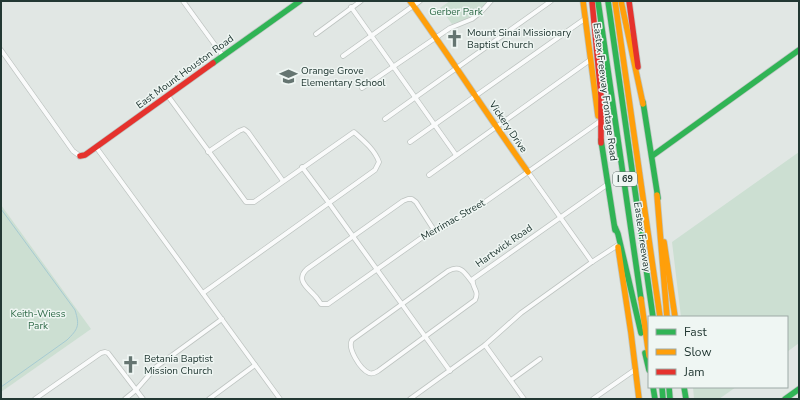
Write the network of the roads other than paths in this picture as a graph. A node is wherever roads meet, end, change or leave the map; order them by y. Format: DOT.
graph roads {
  1 [pos="183,1"];
  2 [pos="300,1"];
  3 [pos="361,1"];
  4 [pos="420,1"];
  5 [pos="491,1"];
  6 [pos="551,1"];
  7 [pos="584,1"];
  8 [pos="592,1"];
  9 [pos="598,1"];
  10 [pos="608,1"];
  11 [pos="615,1"];
  12 [pos="621,1"];
  13 [pos="629,1"];
  14 [pos="411,3"];
  15 [pos="351,8"];
  16 [pos="586,18"];
  17 [pos="316,34"];
  18 [pos="371,36"];
  19 [pos="436,37"];
  20 [pos="1,50"];
  21 [pos="799,50"];
  22 [pos="223,56"];
  23 [pos="343,56"];
  24 [pos="590,60"];
  25 [pos="393,67"];
  26 [pos="457,67"];
  27 [pos="362,88"];
  28 [pos="477,95"];
  29 [pos="168,96"];
  30 [pos="415,97"];
  31 [pos="643,104"];
  32 [pos="385,119"];
  33 [pos="599,122"];
  34 [pos="435,125"];
  35 [pos="496,127"];
  36 [pos="410,142"];
  37 [pos="601,143"];
  38 [pos="96,147"];
  39 [pos="208,152"];
  40 [pos="456,155"];
  41 [pos="80,156"];
  42 [pos="652,156"];
  43 [pos="302,167"];
  44 [pos="528,172"];
  45 [pos="429,175"];
  46 [pos="283,181"];
  47 [pos="608,184"];
  48 [pos="657,195"];
  49 [pos="329,203"];
  50 [pos="560,217"];
  51 [pos="615,227"];
  52 [pos="434,230"];
  53 [pos="353,237"];
  54 [pos="618,245"];
  55 [pos="592,262"];
  56 [pos="377,270"];
  57 [pos="472,282"];
  58 [pos="203,293"];
  59 [pos="402,304"];
  60 [pos="653,316"];
  61 [pos="660,316"];
  62 [pos="667,316"];
  63 [pos="674,316"];
  64 [pos="222,319"];
  65 [pos="426,337"];
  66 [pos="485,346"];
  67 [pos="648,349"];
  68 [pos="540,359"];
  69 [pos="255,365"];
  70 [pos="648,366"];
  71 [pos="636,369"];
  72 [pos="450,371"];
  73 [pos="511,380"];
  74 [pos="653,388"];
  75 [pos="662,388"];
  76 [pos="669,388"];
  77 [pos="684,388"];
  78 [pos="799,389"];
  79 [pos="136,390"];
  80 [pos="34,399"];
  81 [pos="125,399"];
  82 [pos="143,399"];
  83 [pos="209,399"];
  84 [pos="280,399"];
  85 [pos="410,399"];
  86 [pos="524,399"];
  87 [pos="593,399"];
  88 [pos="639,399"];
  89 [pos="655,399"];
  90 [pos="664,399"];
  91 [pos="670,399"];
  92 [pos="686,399"];
  93 [pos="785,399"];
  1 -- 22 [label="street"];
  2 -- 22 [label="main road, East Mount Houston Road"];
  3 -- 15 [label="street"];
  4 -- 14 [label="street"];
  5 -- 19 [label="street"];
  6 -- 26 [label="street"];
  7 -- 16 [label="main road, Eastex Freeway Frontage Road"];
  8 -- 37 [label="main road"];
  9 -- 67 [label="main road, Eastex Freeway / I 69"];
  10 -- 60 [label="main road, I 69"];
  11 -- 61 [label="main road, Eastex Freeway / I 69"];
  12 -- 31 [label="main road"];
  13 -- 31 [label="main road"];
  14 -- 18 [label="street"];
  14 -- 19 [label="main road, Vickery Drive"];
  15 -- 17 [label="street"];
  15 -- 18 [label="street"];
  16 -- 24 [label="main road, Eastex Freeway Frontage Road"];
  16 -- 28 [label="street"];
  18 -- 23 [label="street"];
  18 -- 25 [label="street"];
  19 -- 25 [label="street"];
  19 -- 26 [label="main road, Vickery Drive"];
  20 -- 41 [label="street"];
  21 -- 42 [label="main road"];
  22 -- 29 [label="main road, East Mount Houston Road"];
  24 -- 33 [label="main road, Eastex Freeway Frontage Road"];
  24 -- 35 [label="street"];
  25 -- 27 [label="street"];
  25 -- 30 [label="street"];
  26 -- 28 [label="main road, Vickery Drive"];
  26 -- 30 [label="street"];
  28 -- 34 [label="street"];
  28 -- 35 [label="main road, Vickery Drive"];
  29 -- 38 [label="main road, East Mount Houston Road"];
  29 -- 39 [label="street"];
  30 -- 32 [label="street"];
  30 -- 34 [label="street"];
  31 -- 42 [label="main road"];
  33 -- 37 [label="main road, Eastex Freeway Frontage Road"];
  33 -- 44 [label="street, Merrimac Street"];
  34 -- 36 [label="street"];
  34 -- 40 [label="street"];
  35 -- 40 [label="street"];
  35 -- 44 [label="main road, Vickery Drive"];
  37 -- 47 [label="main road, Eastex Freeway Frontage Road"];
  38 -- 41 [label="main road, East Mount Houston Road"];
  38 -- 58 [label="street"];
  39 -- 46 [label="street"];
  39 -- 46 [label="street"];
  40 -- 45 [label="street"];
  42 -- 48 [label="main road"];
  43 -- 46 [label="street"];
  43 -- 49 [label="street"];
  43 -- 49 [label="street"];
  44 -- 50 [label="street, Vickery Drive"];
  44 -- 52 [label="street, Merrimac Street"];
  47 -- 50 [label="street, Hartwick Road"];
  47 -- 51 [label="main road, Eastex Freeway Frontage Road"];
  48 -- 62 [label="main road"];
  48 -- 63 [label="main road"];
  49 -- 53 [label="street"];
  49 -- 58 [label="street"];
  50 -- 55 [label="street, Vickery Drive"];
  50 -- 57 [label="street, Hartwick Road"];
  51 -- 54 [label="main road, Eastex Freeway Frontage Road"];
  51 -- 70 [label="main road"];
  52 -- 53 [label="street"];
  52 -- 56 [label="street, Merrimac Street"];
  53 -- 56 [label="street"];
  53 -- 56 [label="street, Merrimac Street"];
  54 -- 55 [label="street"];
  54 -- 71 [label="main road, Eastex Freeway Frontage Road"];
  55 -- 66 [label="street"];
  56 -- 59 [label="street"];
  57 -- 59 [label="street"];
  57 -- 65 [label="street, Hartwick Road"];
  58 -- 64 [label="street"];
  59 -- 65 [label="street"];
  59 -- 65 [label="street, Hartwick Road"];
  64 -- 69 [label="street"];
  64 -- 79 [label="street"];
  65 -- 72 [label="street"];
  66 -- 72 [label="street"];
  66 -- 73 [label="street"];
  68 -- 73 [label="street"];
  69 -- 83 [label="street"];
  69 -- 84 [label="street"];
  71 -- 87 [label="street"];
  71 -- 88 [label="main road, Eastex Freeway Frontage Road"];
  72 -- 85 [label="street"];
  73 -- 86 [label="street"];
  74 -- 89 [label="main road"];
  75 -- 90 [label="main road"];
  76 -- 91 [label="main road"];
  77 -- 92 [label="main road"];
  78 -- 93 [label="main road"];
  79 -- 80 [label="street"];
  79 -- 81 [label="street"];
  79 -- 82 [label="street"];
}
